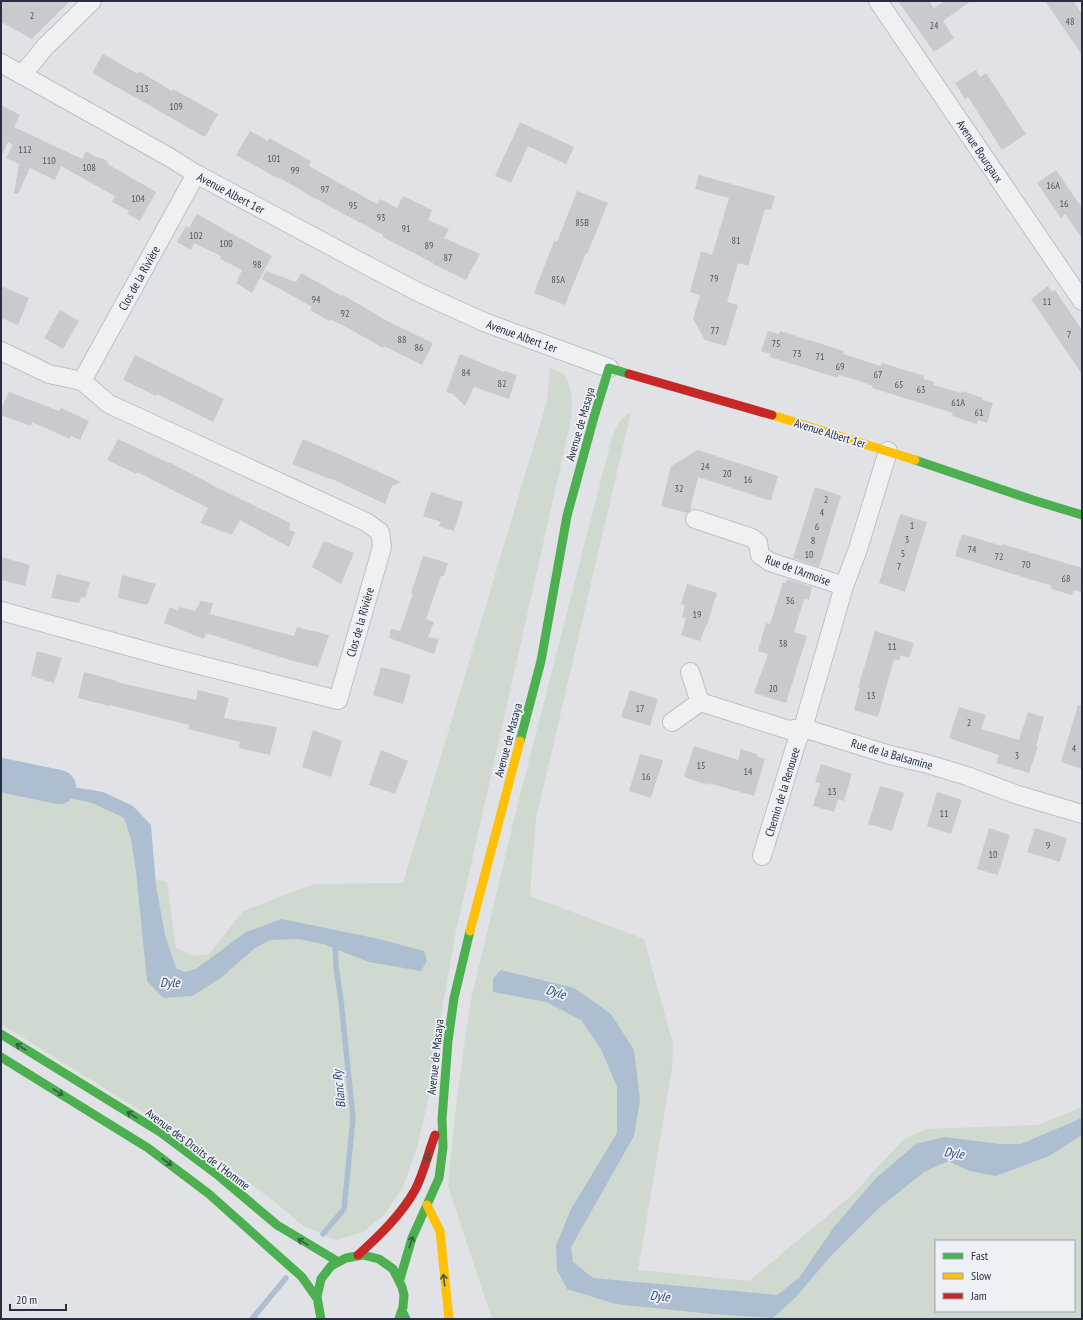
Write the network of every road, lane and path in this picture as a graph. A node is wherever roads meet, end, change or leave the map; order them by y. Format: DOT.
graph roads {
  1 [pos="92,1"];
  2 [pos="878,1"];
  3 [pos="1,63"];
  4 [pos="22,75"];
  5 [pos="196,174"];
  6 [pos="1082,301"];
  7 [pos="1,351"];
  8 [pos="609,368"];
  9 [pos="82,381"];
  10 [pos="888,451"];
  11 [pos="1082,515"];
  12 [pos="695,520"];
  13 [pos="844,586"];
  14 [pos="1,611"];
  15 [pos="690,672"];
  16 [pos="700,702"];
  17 [pos="672,722"];
  18 [pos="803,728"];
  19 [pos="1082,814"];
  20 [pos="762,856"];
  21 [pos="1,1034"];
  22 [pos="1,1057"];
  23 [pos="442,1119"];
  24 [pos="427,1205"];
  25 [pos="358,1255"];
  26 [pos="337,1261"];
  27 [pos="400,1279"];
  28 [pos="316,1297"];
  29 [pos="402,1317"];
  30 [pos="321,1319"];
  31 [pos="449,1319"];
  1 -- 4 [label="street"];
  2 -- 6 [label="street, Avenue Bourgaux"];
  3 -- 4 [label="street, Avenue Albert 1er"];
  4 -- 5 [label="street, Avenue Albert 1er"];
  5 -- 8 [label="street, Avenue Albert 1er"];
  5 -- 9 [label="street, Clos de la Rivière"];
  7 -- 9 [label="street, Clos de la Rivière"];
  8 -- 10 [label="main road, Avenue Albert 1er"];
  8 -- 23 [label="main road, Avenue de Masaya"];
  9 -- 14 [label="street, Clos de la Rivière"];
  10 -- 11 [label="main road, Avenue Albert 1er"];
  10 -- 13 [label="street, Rue de l'Armoise"];
  12 -- 13 [label="street, Rue de l'Armoise"];
  13 -- 18 [label="street, Rue de l'Armoise"];
  15 -- 16 [label="street"];
  16 -- 17 [label="street"];
  16 -- 18 [label="street, Rue de la Balsamine"];
  18 -- 19 [label="street, Rue de la Balsamine"];
  18 -- 20 [label="street, Chemin de la Renouee"];
  26 -- 21 [label="main road, Avenue des Droits de l'Homme, one-way"];
  22 -- 28 [label="main road, one-way"];
  23 -- 24 [label="main road, Avenue de Masaya"];
  23 -- 25 [label="main road, Avenue de Masaya, one-way"];
  27 -- 24 [label="main road, Avenue de Masaya, one-way"];
  31 -- 24 [label="main road, one-way"];
  25 -- 26 [label="main road"];
  25 -- 27 [label="main road"];
  26 -- 28 [label="main road"];
  27 -- 29 [label="main road"];
  28 -- 30 [label="main road"];
}
